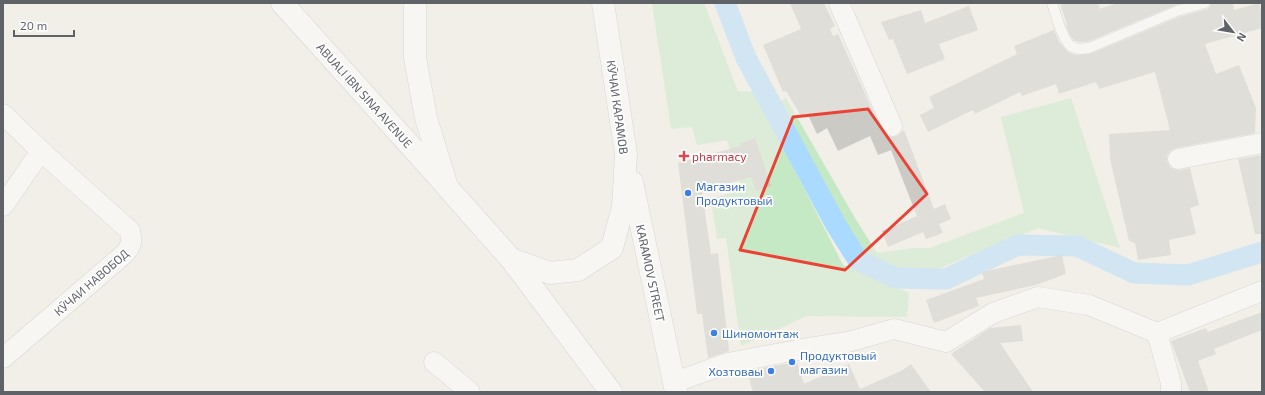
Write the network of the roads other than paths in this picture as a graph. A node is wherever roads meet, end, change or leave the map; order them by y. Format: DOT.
graph roads {
  1 [pos="282,3"];
  2 [pos="415,3"];
  3 [pos="603,3"];
  4 [pos="839,3"];
  5 [pos="1052,3"];
  6 [pos="1205,3"];
  7 [pos="3,114"];
  8 [pos="892,126"];
  9 [pos="1262,143"];
  10 [pos="41,152"];
  11 [pos="626,154"];
  12 [pos="1178,159"];
  13 [pos="447,186"];
  14 [pos="3,206"];
  15 [pos="511,259"];
  16 [pos="1262,291"];
  17 [pos="1157,333"];
  18 [pos="3,358"];
  19 [pos="434,362"];
  20 [pos="676,387"];
  21 [pos="470,392"];
  22 [pos="611,392"];
  23 [pos="1171,392"];
  1 -- 13 [label="main road, ABUALI IBN SINA AVENUE"];
  2 -- 13 [label="main road, КӮЧАИ КАРАМОВ"];
  3 -- 11 [label="main road, КӮЧАИ КАРАМОВ"];
  4 -- 8 [label="street"];
  5 -- 6 [label="lane"];
  7 -- 10 [label="street, КӮЧАИ НАВОБОД"];
  9 -- 12 [label="street"];
  10 -- 14 [label="street"];
  10 -- 18 [label="street, КӮЧАИ НАВОБОД"];
  11 -- 15 [label="main road, КӮЧАИ КАРАМОВ"];
  11 -- 20 [label="main road, KARAMOV STREET"];
  13 -- 15 [label="main road, КӮЧАИ КАРАМОВ"];
  15 -- 22 [label="main road"];
  16 -- 17 [label="street"];
  17 -- 20 [label="street"];
  17 -- 23 [label="street"];
  19 -- 21 [label="street"];
}
